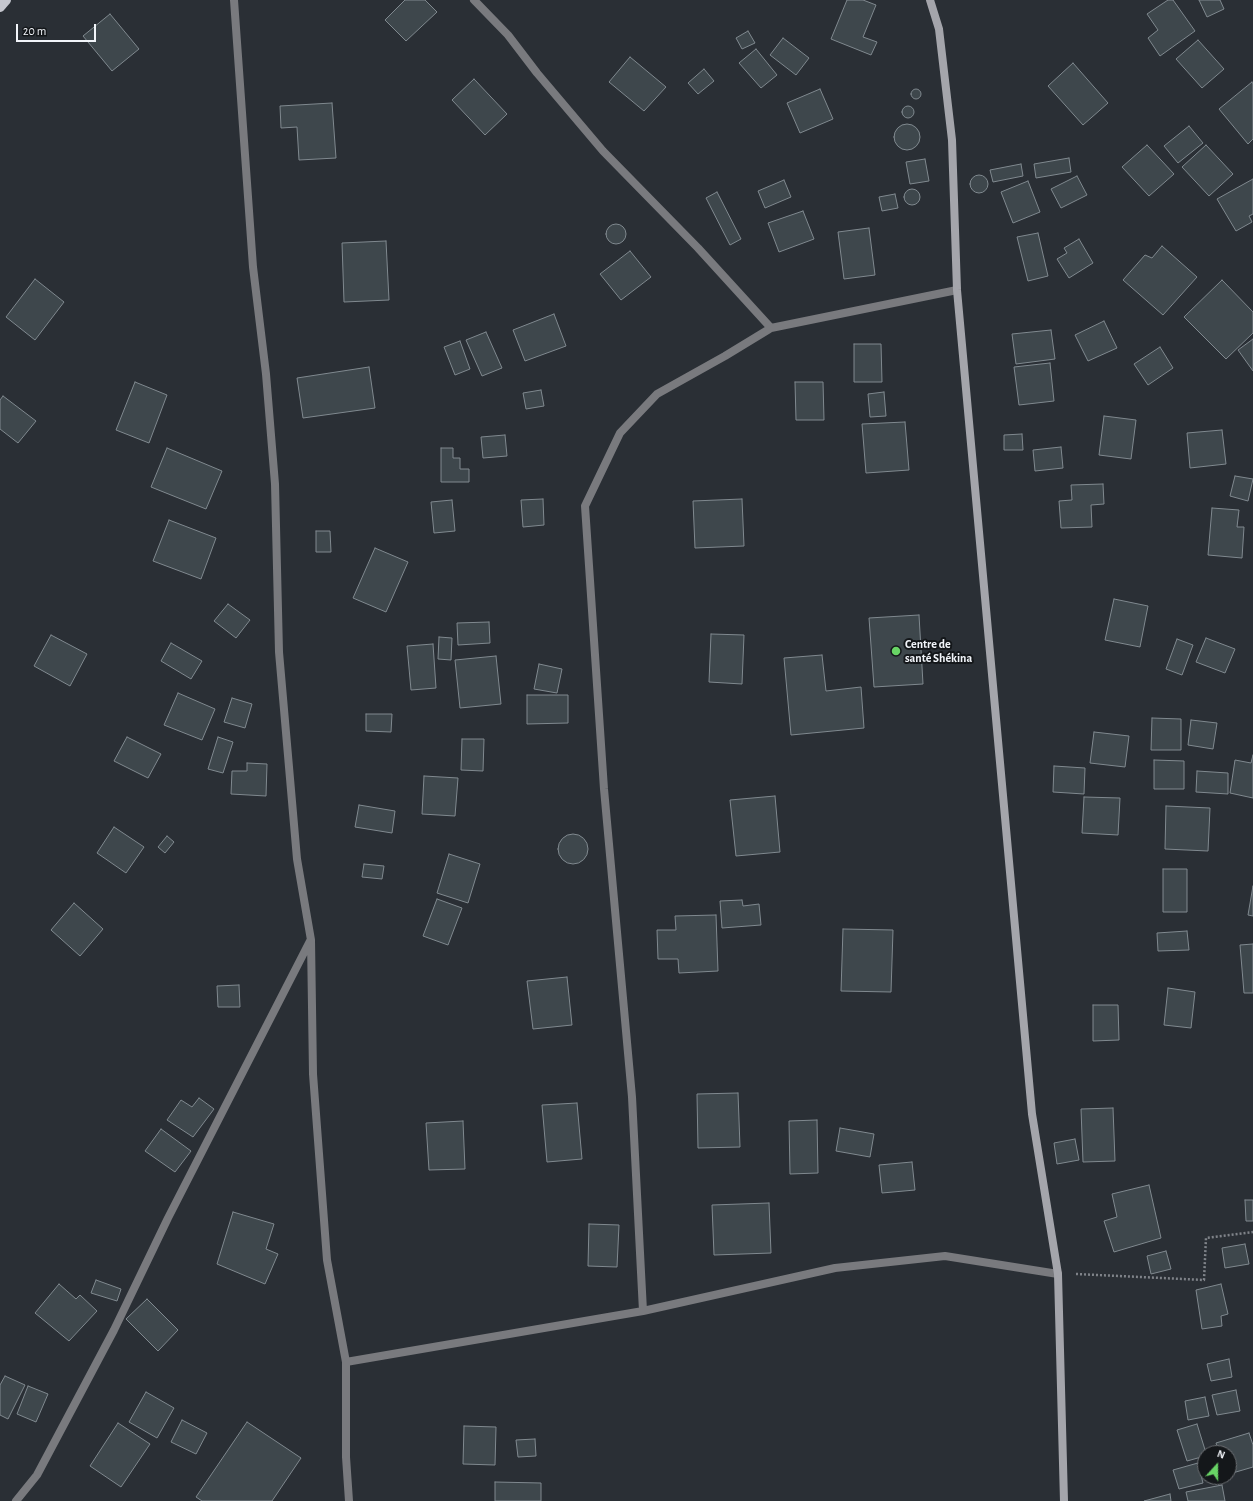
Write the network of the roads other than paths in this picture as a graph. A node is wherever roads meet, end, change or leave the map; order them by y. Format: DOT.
graph roads {
  1 [pos="6,0"];
  2 [pos="234,0"];
  3 [pos="474,0"];
  4 [pos="930,0"];
  5 [pos="0,7"];
  6 [pos="957,290"];
  7 [pos="771,328"];
  8 [pos="311,940"];
  9 [pos="1058,1274"];
  10 [pos="643,1311"];
  11 [pos="346,1362"];
  12 [pos="16,1501"];
  13 [pos="349,1501"];
  14 [pos="1064,1501"];
  1 -- 5 [label="main road"];
  2 -- 8 [label="street"];
  3 -- 7 [label="street"];
  4 -- 6 [label="street"];
  6 -- 7 [label="street"];
  6 -- 9 [label="street"];
  7 -- 10 [label="street"];
  8 -- 11 [label="street"];
  8 -- 12 [label="street"];
  9 -- 10 [label="street"];
  9 -- 14 [label="street"];
  10 -- 11 [label="street"];
  11 -- 13 [label="street"];
}
